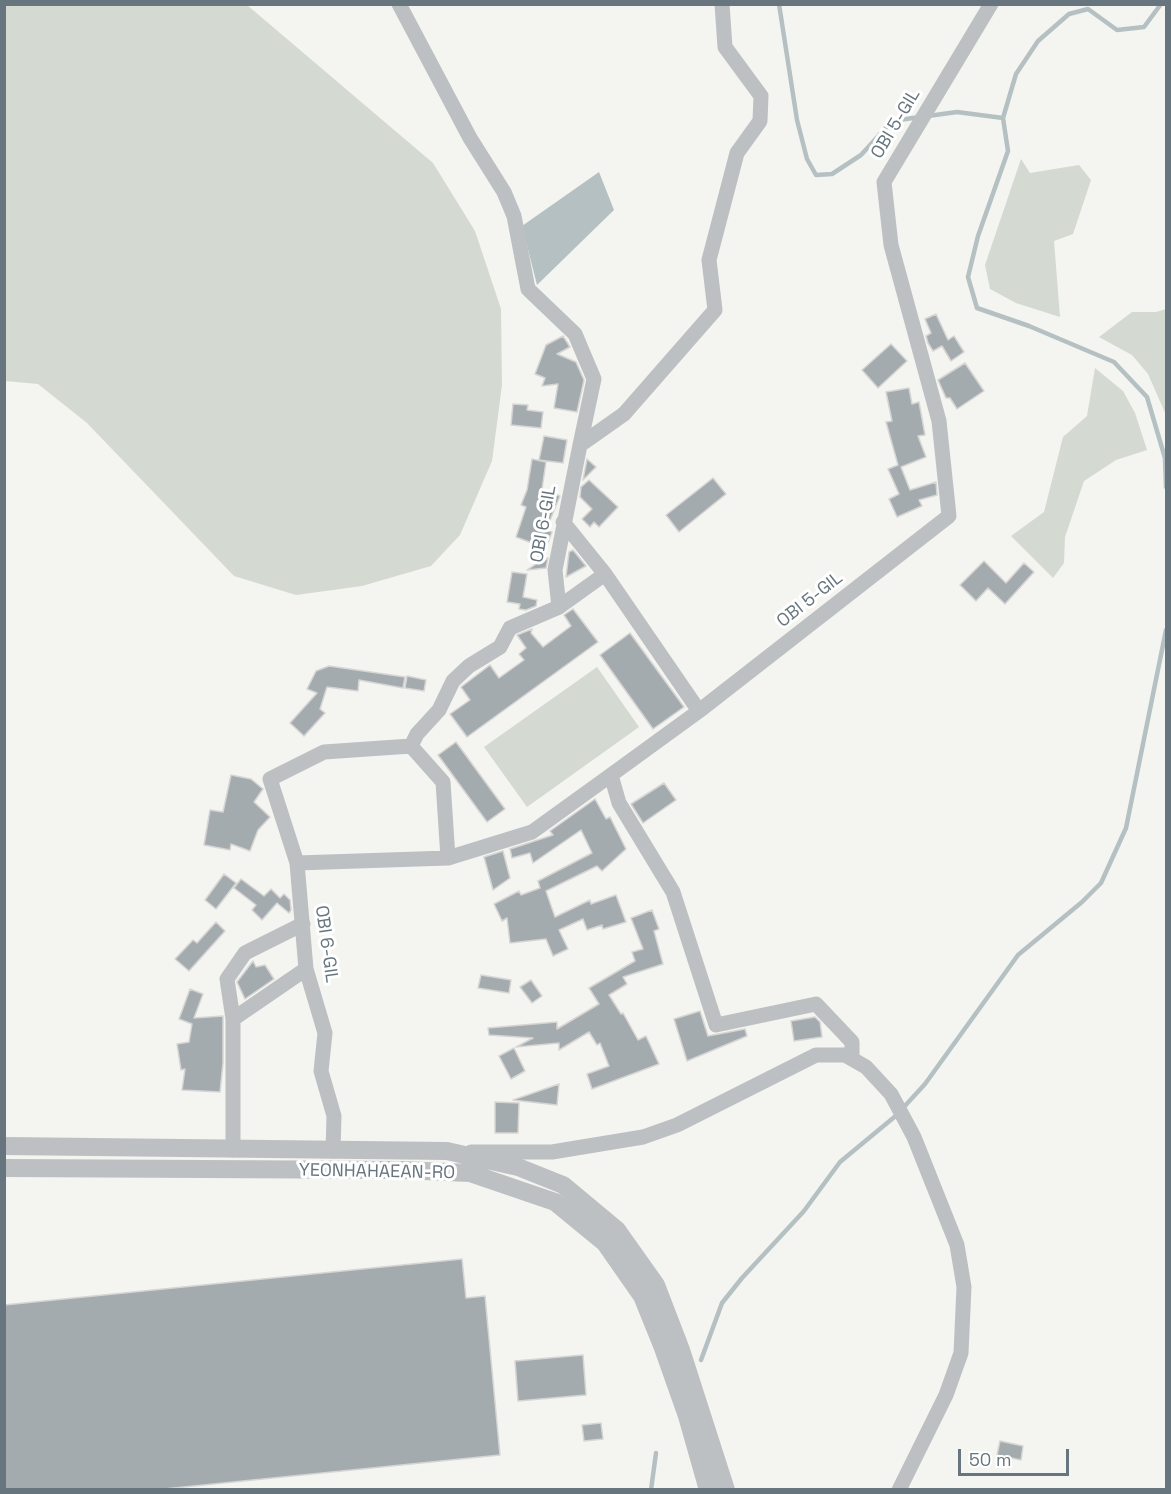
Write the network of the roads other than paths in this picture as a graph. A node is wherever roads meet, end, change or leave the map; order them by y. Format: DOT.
graph roads {
  1 [pos="399,4"];
  2 [pos="722,4"];
  3 [pos="991,4"];
  4 [pos="580,445"];
  5 [pos="563,522"];
  6 [pos="605,574"];
  7 [pos="559,607"];
  8 [pos="699,711"];
  9 [pos="411,746"];
  10 [pos="611,775"];
  11 [pos="448,858"];
  12 [pos="297,863"];
  13 [pos="303,924"];
  14 [pos="306,969"];
  15 [pos="233,1018"];
  16 [pos="852,1059"];
  17 [pos="4,1146"];
  18 [pos="233,1150"];
  19 [pos="333,1151"];
  20 [pos="447,1151"];
  21 [pos="4,1168"];
  22 [pos="708,1490"];
  23 [pos="726,1490"];
  24 [pos="899,1490"];
  1 -- 4 [label="street, OBI 6-GIL"];
  2 -- 4 [label="street"];
  3 -- 8 [label="street, OBI 5-GIL"];
  4 -- 5 [label="street, OBI 6-GIL"];
  5 -- 6 [label="street"];
  5 -- 7 [label="street, OBI 6-GIL"];
  6 -- 7 [label="street"];
  6 -- 8 [label="street"];
  7 -- 9 [label="street"];
  8 -- 10 [label="street, OBI 5-GIL"];
  9 -- 11 [label="street"];
  9 -- 12 [label="street, OBI 6-GIL"];
  10 -- 11 [label="street, OBI 5-GIL"];
  10 -- 16 [label="street"];
  11 -- 12 [label="street, OBI 5-GIL"];
  12 -- 13 [label="street, OBI 6-GIL"];
  13 -- 14 [label="street, OBI 6-GIL"];
  13 -- 15 [label="street"];
  14 -- 15 [label="street"];
  14 -- 19 [label="street, OBI 6-GIL"];
  15 -- 18 [label="street"];
  16 -- 20 [label="street, YEONHAHAEAN-RO"];
  16 -- 24 [label="street, YEONHAHAEAN-RO"];
  17 -- 18 [label="street, YEONHAHAEAN-RO"];
  18 -- 19 [label="street, YEONHAHAEAN-RO"];
  19 -- 20 [label="street, YEONHAHAEAN-RO"];
  20 -- 23 [label="street, YEONHAHAEAN-RO"];
  21 -- 22 [label="street, YEONHAHAEAN-RO"];
}
